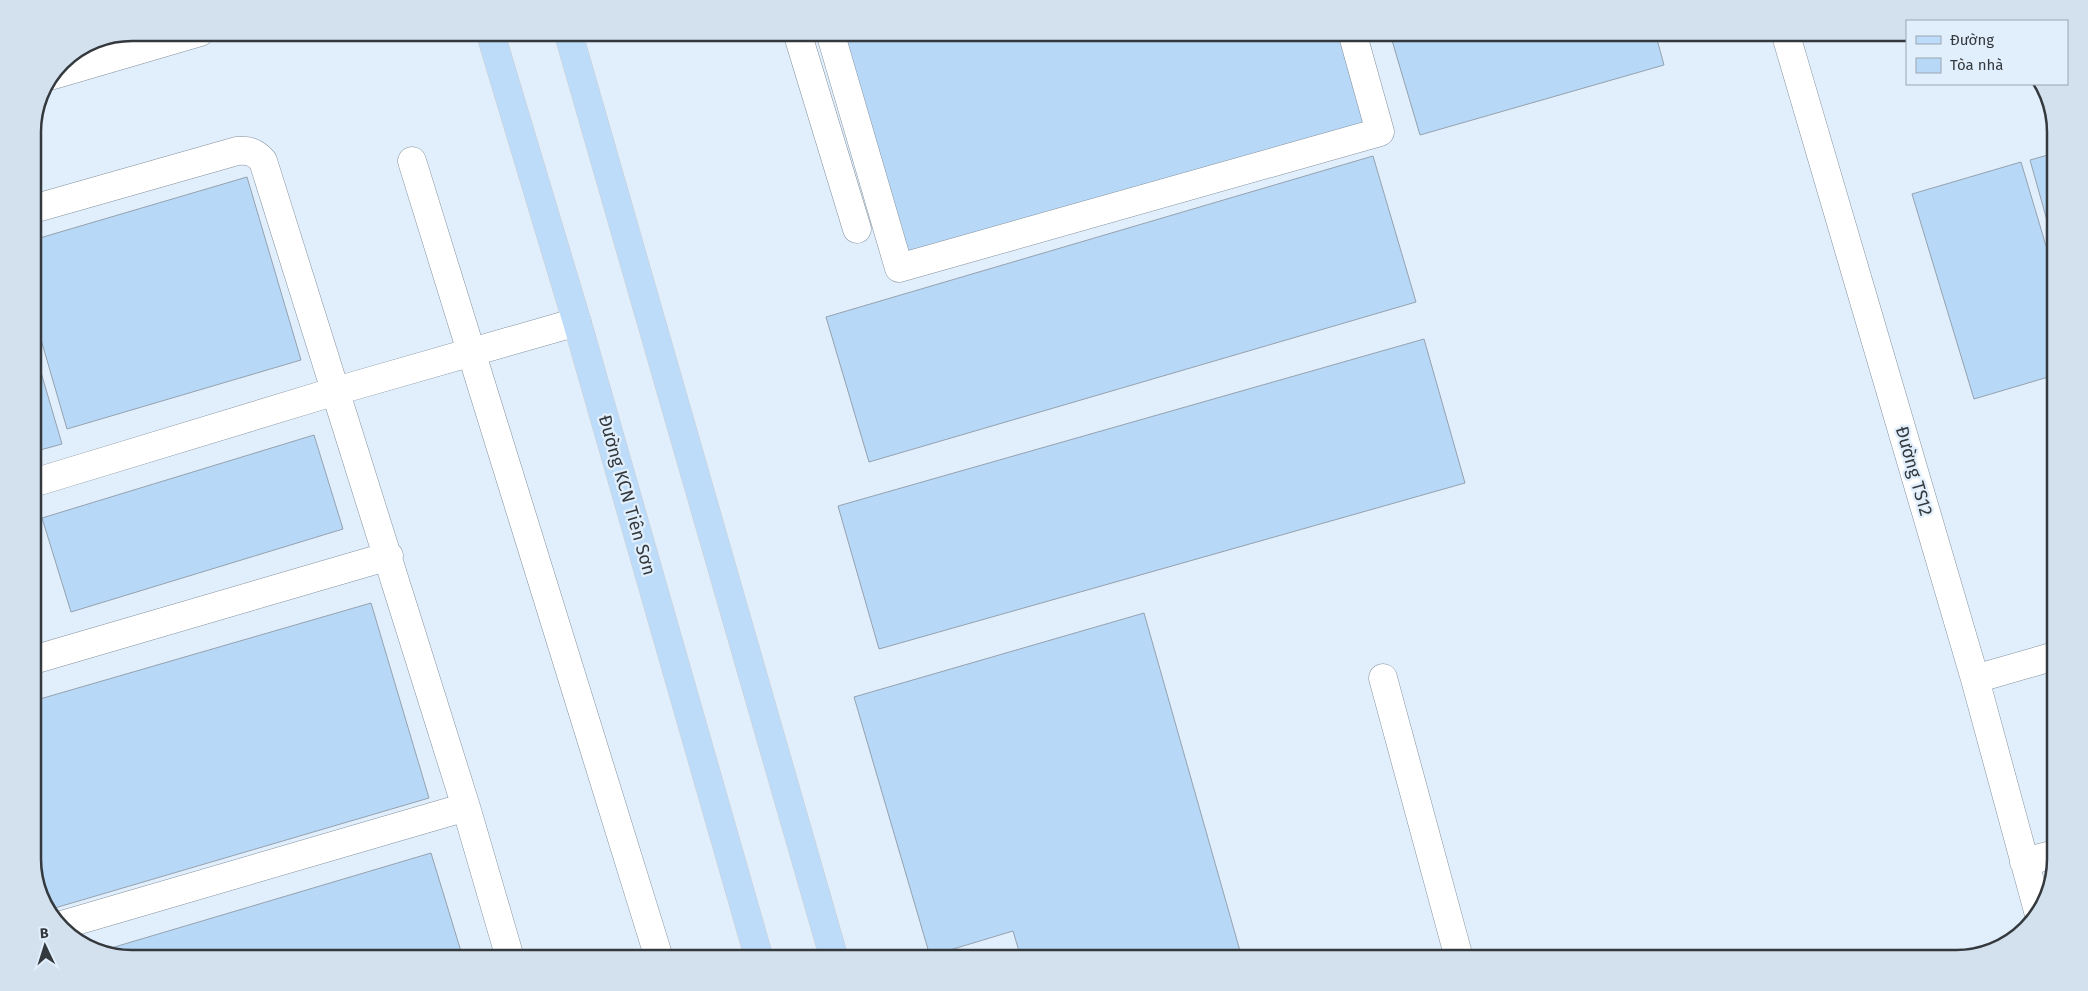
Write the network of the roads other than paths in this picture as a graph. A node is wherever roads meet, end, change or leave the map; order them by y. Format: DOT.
graph roads {
  1 [pos="169,41"];
  2 [pos="493,41"];
  3 [pos="571,41"];
  4 [pos="800,41"];
  5 [pos="833,41"];
  6 [pos="1355,41"];
  7 [pos="1788,41"];
  8 [pos="64,72"];
  9 [pos="412,161"];
  10 [pos="41,207"];
  11 [pos="857,229"];
  12 [pos="578,322"];
  13 [pos="472,352"];
  14 [pos="336,391"];
  15 [pos="41,481"];
  16 [pos="388,556"];
  17 [pos="41,658"];
  18 [pos="2047,659"];
  19 [pos="1383,678"];
  20 [pos="1975,679"];
  21 [pos="466,807"];
  22 [pos="2047,856"];
  23 [pos="2024,862"];
  24 [pos="2036,903"];
  25 [pos="70,924"];
  26 [pos="508,950"];
  27 [pos="657,950"];
  28 [pos="757,950"];
  29 [pos="832,950"];
  30 [pos="1457,950"];
  1 -- 8 [label="street"];
  2 -- 12 [label="main road, Đường KCN Tiên Sơn"];
  3 -- 29 [label="main road"];
  4 -- 11 [label="street"];
  5 -- 6 [label="street"];
  7 -- 20 [label="street, Đường TS12"];
  9 -- 13 [label="street"];
  10 -- 14 [label="street"];
  12 -- 13 [label="street"];
  12 -- 28 [label="main road, Đường KCN Tiên Sơn"];
  13 -- 14 [label="street"];
  13 -- 27 [label="street"];
  14 -- 15 [label="street"];
  14 -- 16 [label="street"];
  16 -- 17 [label="street"];
  16 -- 21 [label="street"];
  18 -- 20 [label="street"];
  19 -- 30 [label="street"];
  20 -- 23 [label="street, Đường TS12"];
  21 -- 25 [label="street"];
  21 -- 26 [label="street"];
  22 -- 23 [label="street"];
  23 -- 24 [label="street, Đường TS12"];
}
